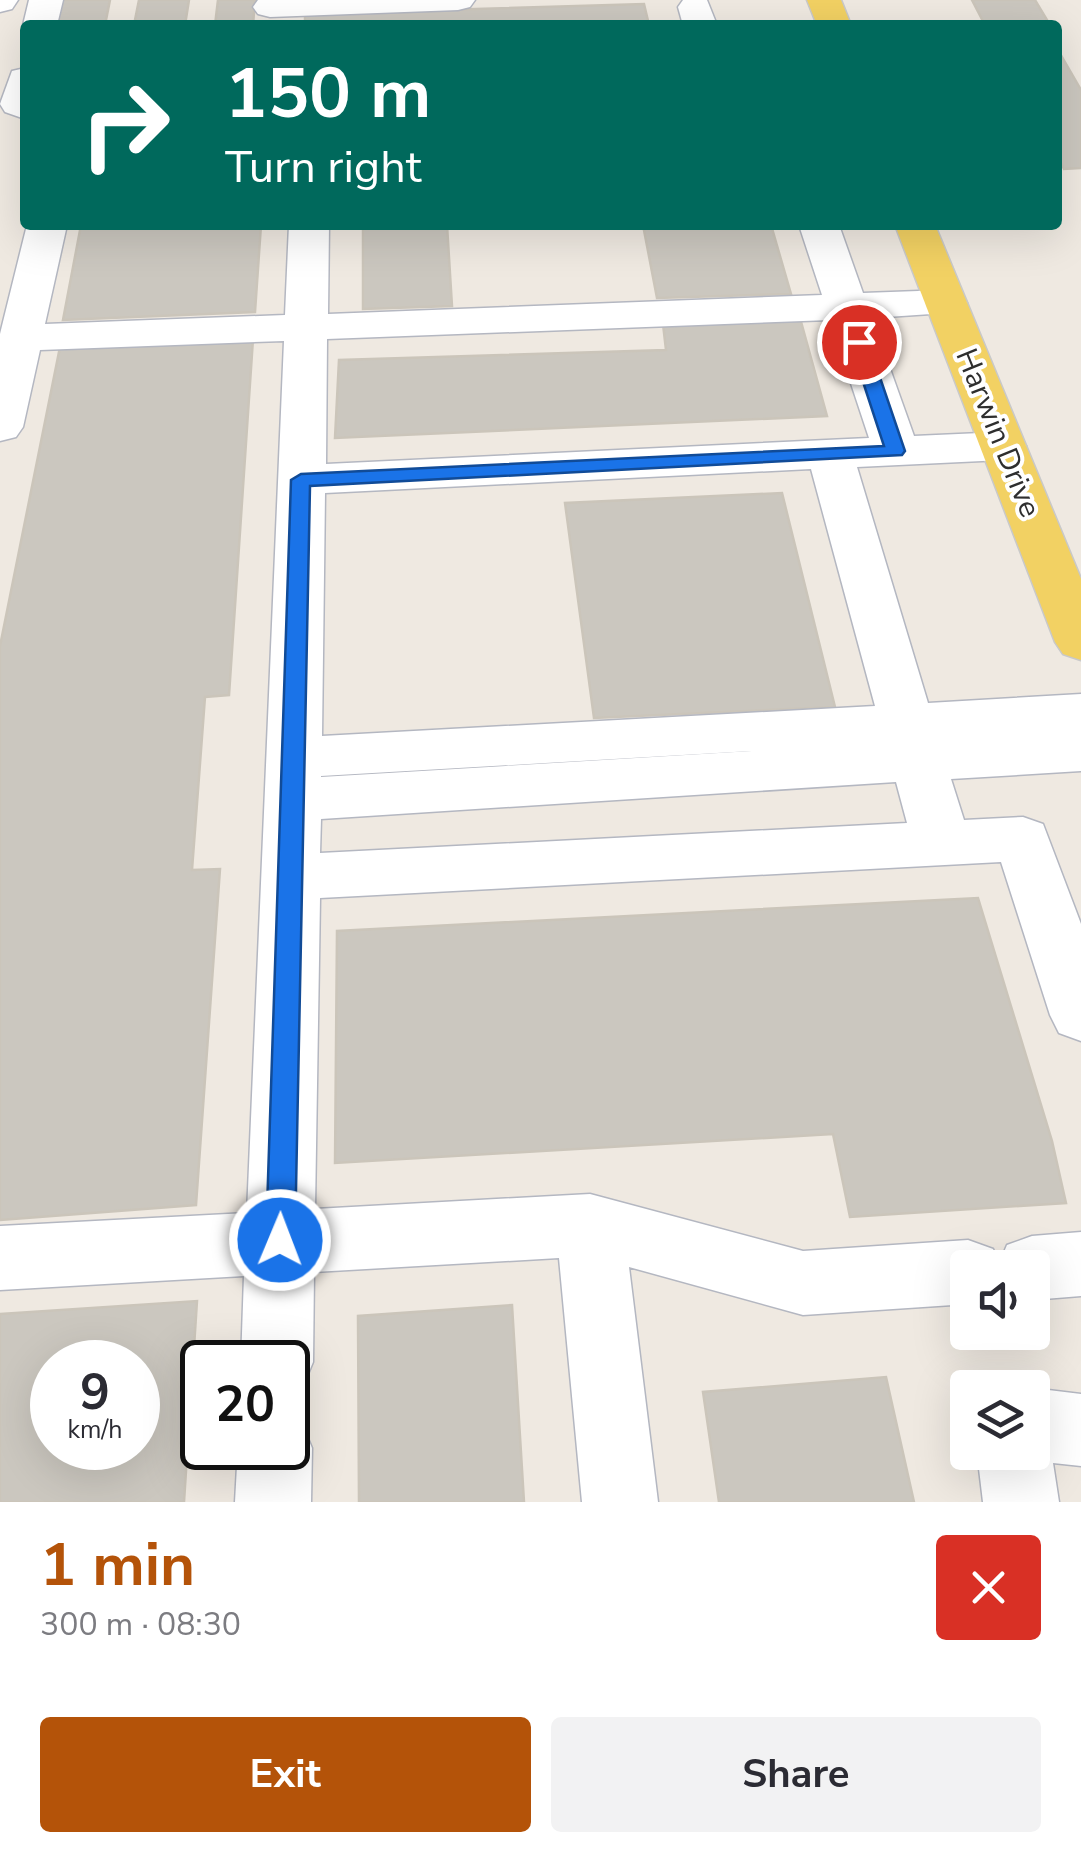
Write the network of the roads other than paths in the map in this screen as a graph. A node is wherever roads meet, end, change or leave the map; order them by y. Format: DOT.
graph roads {
  1 [pos="458,0"];
  2 [pos="270,11"];
  3 [pos="45,230"];
  4 [pos="309,230"];
  5 [pos="821,230"];
  6 [pos="917,230"];
  7 [pos="946,303"];
  8 [pos="847,306"];
  9 [pos="305,326"];
  10 [pos="20,338"];
  11 [pos="0,427"];
  12 [pos="1003,446"];
  13 [pos="896,451"];
  14 [pos="830,454"];
  15 [pos="301,480"];
  16 [pos="1081,642"];
  17 [pos="1081,713"];
  18 [pos="913,742"];
  19 [pos="1081,751"];
  20 [pos="293,779"];
  21 [pos="941,842"];
  22 [pos="289,876"];
  23 [pos="1081,1015"];
  24 [pos="590,1225"];
  25 [pos="280,1240"];
  26 [pos="0,1258"];
  27 [pos="1081,1264"];
  28 [pos="1050,1267"];
  29 [pos="950,1273"];
  30 [pos="278,1340"];
  31 [pos="1050,1426"];
  32 [pos="1081,1430"];
  33 [pos="274,1470"];
  34 [pos="1017,1470"];
  35 [pos="273,1502"];
  36 [pos="620,1502"];
  37 [pos="1021,1502"];
  1 -- 2 [label="lane"];
  3 -- 10 [label="lane"];
  4 -- 9 [label="lane"];
  5 -- 8 [label="lane"];
  6 -- 7 [label="main road, Harwin Drive"];
  7 -- 8 [label="lane"];
  7 -- 12 [label="main road, Harwin Drive"];
  8 -- 9 [label="lane"];
  8 -- 13 [label="lane"];
  9 -- 10 [label="lane"];
  9 -- 15 [label="lane"];
  10 -- 11 [label="lane"];
  12 -- 13 [label="lane"];
  12 -- 16 [label="main road, Harwin Drive"];
  13 -- 14 [label="lane"];
  14 -- 15 [label="lane"];
  14 -- 18 [label="lane"];
  15 -- 20 [label="lane"];
  17 -- 18 [label="lane"];
  18 -- 19 [label="lane"];
  18 -- 20 [label="lane"];
  18 -- 21 [label="lane"];
  20 -- 22 [label="lane"];
  21 -- 22 [label="lane"];
  21 -- 23 [label="lane"];
  22 -- 25 [label="lane"];
  24 -- 25 [label="lane"];
  24 -- 29 [label="lane"];
  24 -- 36 [label="lane"];
  25 -- 26 [label="lane"];
  25 -- 30 [label="lane"];
  27 -- 28 [label="lane"];
  31 -- 32 [label="lane"];
  33 -- 35 [label="lane"];
  34 -- 37 [label="lane"];
}
